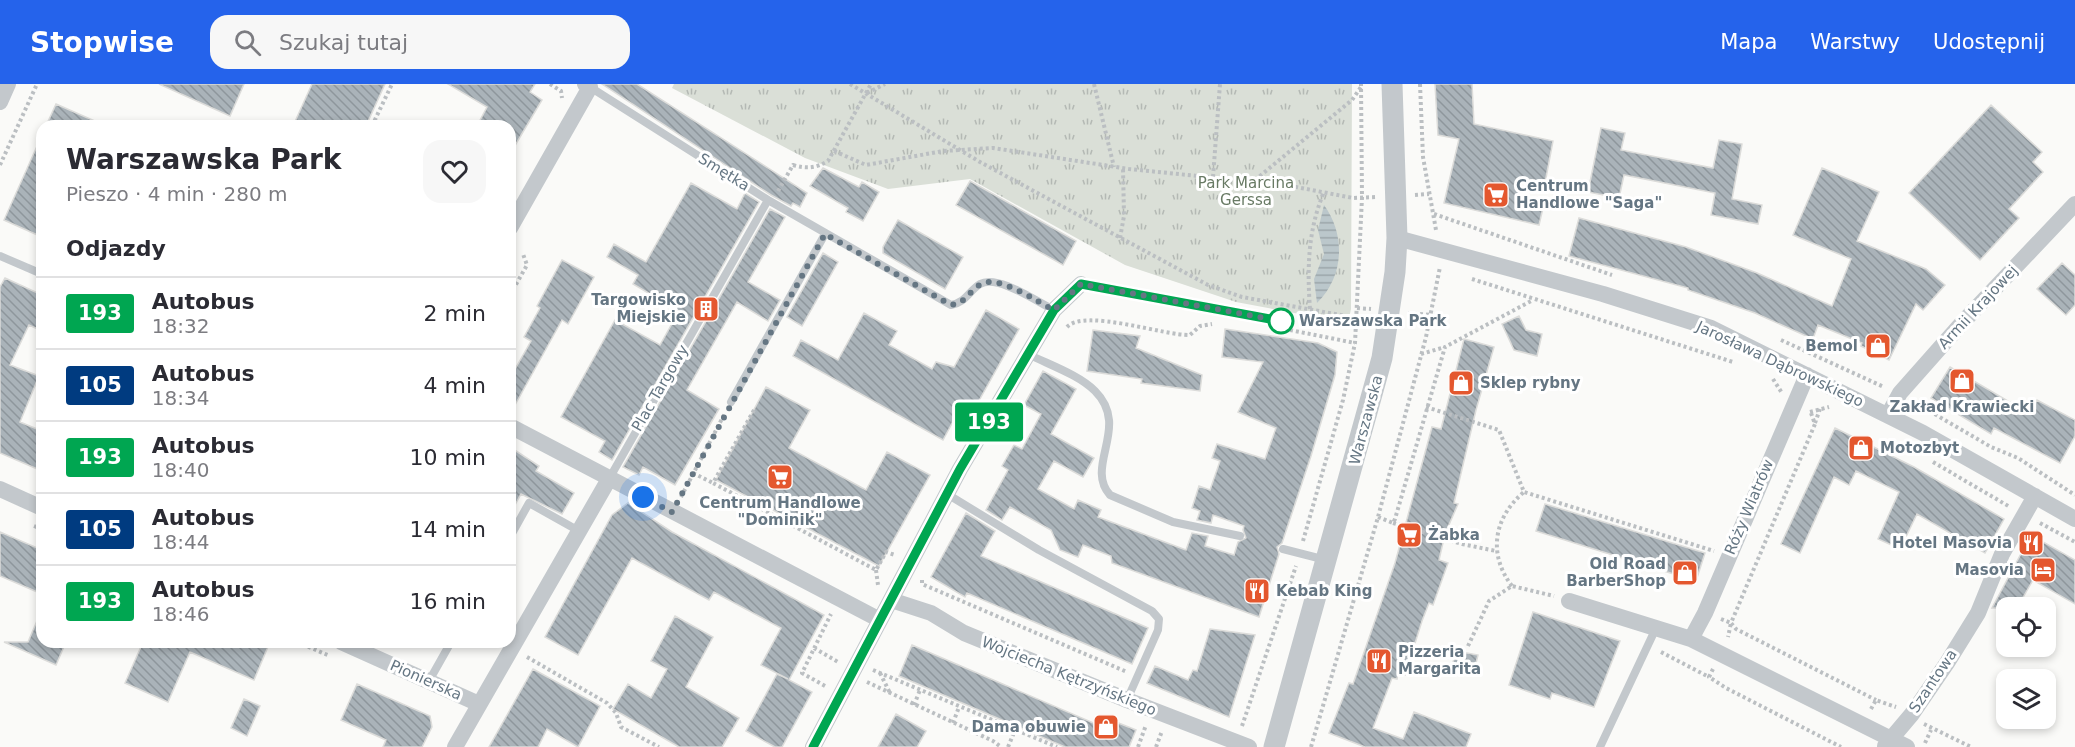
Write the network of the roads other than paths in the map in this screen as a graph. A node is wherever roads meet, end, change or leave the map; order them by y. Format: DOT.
graph roads {
  1 [pos="8,84"];
  2 [pos="1392,84"];
  3 [pos="588,86"];
  4 [pos="0,102"];
  5 [pos="770,201"];
  6 [pos="2075,204"];
  7 [pos="516,217"];
  8 [pos="825,234"];
  9 [pos="1396,238"];
  10 [pos="0,256"];
  11 [pos="36,271"];
  12 [pos="1081,284"];
  13 [pos="1054,310"];
  14 [pos="1279,325"];
  15 [pos="1030,355"];
  16 [pos="1807,375"];
  17 [pos="731,402"];
  18 [pos="1888,416"];
  19 [pos="516,429"];
  20 [pos="609,479"];
  21 [pos="0,489"];
  22 [pos="947,494"];
  23 [pos="2035,496"];
  24 [pos="36,505"];
  25 [pos="2075,519"];
  26 [pos="516,526"];
  27 [pos="579,531"];
  28 [pos="1240,536"];
  29 [pos="1283,549"];
  30 [pos="1326,561"];
  31 [pos="885,595"];
  32 [pos="1569,601"];
  33 [pos="880,620"];
  34 [pos="1656,628"];
  35 [pos="1690,639"];
  36 [pos="516,640"];
  37 [pos="355,648"];
  38 [pos="447,648"];
  39 [pos="511,648"];
  40 [pos="429,681"];
  41 [pos="1127,700"];
  42 [pos="479,704"];
  43 [pos="1242,739"];
  44 [pos="1888,743"];
  45 [pos="454,747"];
  46 [pos="813,747"];
  47 [pos="1274,747"];
  48 [pos="1600,747"];
  49 [pos="1907,747"];
  1 -- 4 [label="street"];
  2 -- 9 [label="street, Warszawska"];
  3 -- 5 [label="lane, Smętka"];
  3 -- 7 [label="street"];
  5 -- 8 [label="lane, Smętka"];
  5 -- 20 [label="lane, Plac Targowy"];
  6 -- 18 [label="street, Armii Krajowej"];
  8 -- 13 [label="lane, Smętka"];
  8 -- 17 [label="lane"];
  9 -- 16 [label="street, Jarosława Dąbrowskiego"];
  9 -- 30 [label="street, Warszawska"];
  10 -- 11 [label="lane"];
  12 -- 13 [label="street"];
  12 -- 14 [label="lane"];
  13 -- 15 [label="street"];
  15 -- 22 [label="street"];
  15 -- 28 [label="lane"];
  16 -- 18 [label="street, Jarosława Dąbrowskiego"];
  16 -- 35 [label="street, Róży Wiatrów"];
  18 -- 23 [label="street, Jarosława Dąbrowskiego"];
  19 -- 20 [label="street"];
  20 -- 27 [label="street"];
  20 -- 33 [label="street"];
  21 -- 24 [label="street"];
  22 -- 31 [label="street"];
  22 -- 41 [label="lane"];
  23 -- 25 [label="street, Jarosława Dąbrowskiego"];
  23 -- 44 [label="street, Szantowa"];
  26 -- 27 [label="lane"];
  27 -- 36 [label="street"];
  29 -- 30 [label="lane"];
  30 -- 47 [label="street, Warszawska"];
  31 -- 33 [label="street"];
  31 -- 41 [label="street, Wojciecha Kętrzyńskiego"];
  32 -- 34 [label="street"];
  33 -- 46 [label="street"];
  34 -- 35 [label="street"];
  34 -- 48 [label="lane"];
  35 -- 44 [label="street"];
  37 -- 40 [label="street, Pionierska"];
  38 -- 40 [label="lane"];
  39 -- 42 [label="street"];
  40 -- 42 [label="street, Pionierska"];
  41 -- 43 [label="street, Wojciecha Kętrzyńskiego"];
  42 -- 45 [label="street"];
  44 -- 49 [label="street"];
}
